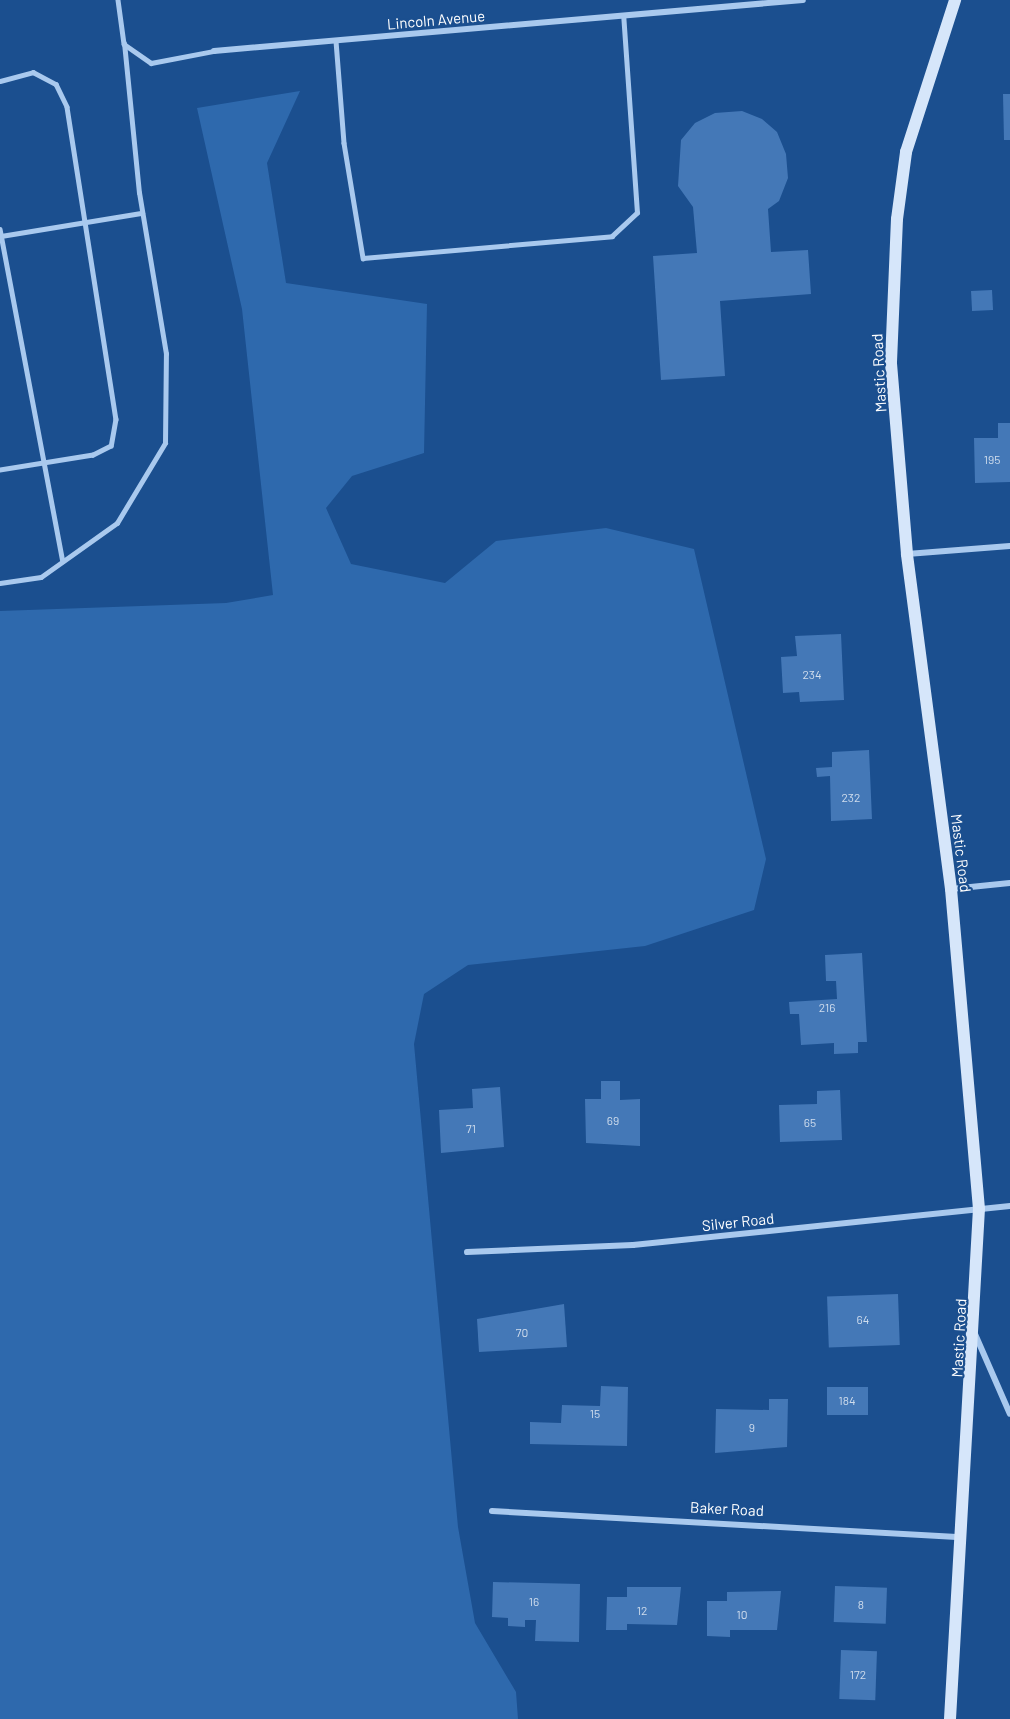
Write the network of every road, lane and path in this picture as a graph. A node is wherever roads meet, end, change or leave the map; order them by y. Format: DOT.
graph roads {
  1 [pos="118,0"];
  2 [pos="803,0"];
  3 [pos="955,0"];
  4 [pos="623,15"];
  5 [pos="336,41"];
  6 [pos="124,44"];
  7 [pos="214,51"];
  8 [pos="0,81"];
  9 [pos="142,213"];
  10 [pos="85,223"];
  11 [pos="0,228"];
  12 [pos="2,236"];
  13 [pos="9,275"];
  14 [pos="0,277"];
  15 [pos="45,465"];
  16 [pos="0,470"];
  17 [pos="1010,546"];
  18 [pos="907,554"];
  19 [pos="63,561"];
  20 [pos="0,583"];
  21 [pos="1010,884"];
  22 [pos="951,889"];
  23 [pos="1010,1206"];
  24 [pos="979,1209"];
  25 [pos="467,1252"];
  26 [pos="975,1334"];
  27 [pos="1010,1414"];
  28 [pos="492,1511"];
  29 [pos="961,1537"];
  30 [pos="950,1719"];
  1 -- 6 [label="lane"];
  2 -- 4 [label="street, Lincoln Avenue"];
  3 -- 18 [label="main road, Mastic Road"];
  4 -- 5 [label="street, Lincoln Avenue"];
  4 -- 5 [label="lane"];
  5 -- 7 [label="street, Lincoln Avenue"];
  6 -- 7 [label="lane"];
  6 -- 9 [label="lane"];
  8 -- 10 [label="lane"];
  9 -- 10 [label="lane"];
  9 -- 19 [label="lane"];
  10 -- 12 [label="lane"];
  10 -- 15 [label="lane"];
  11 -- 12 [label="lane"];
  12 -- 13 [label="lane"];
  13 -- 14 [label="lane"];
  13 -- 15 [label="lane"];
  15 -- 16 [label="lane"];
  15 -- 19 [label="lane"];
  17 -- 18 [label="street"];
  18 -- 22 [label="main road, Mastic Road"];
  19 -- 20 [label="lane"];
  21 -- 22 [label="street"];
  22 -- 24 [label="main road, Mastic Road"];
  23 -- 24 [label="street, Silver Road"];
  24 -- 25 [label="street, Silver Road"];
  24 -- 26 [label="main road, Mastic Road"];
  26 -- 27 [label="street"];
  26 -- 29 [label="main road, Mastic Road"];
  28 -- 29 [label="street, Baker Road"];
  29 -- 30 [label="main road, Mastic Road"];
}
